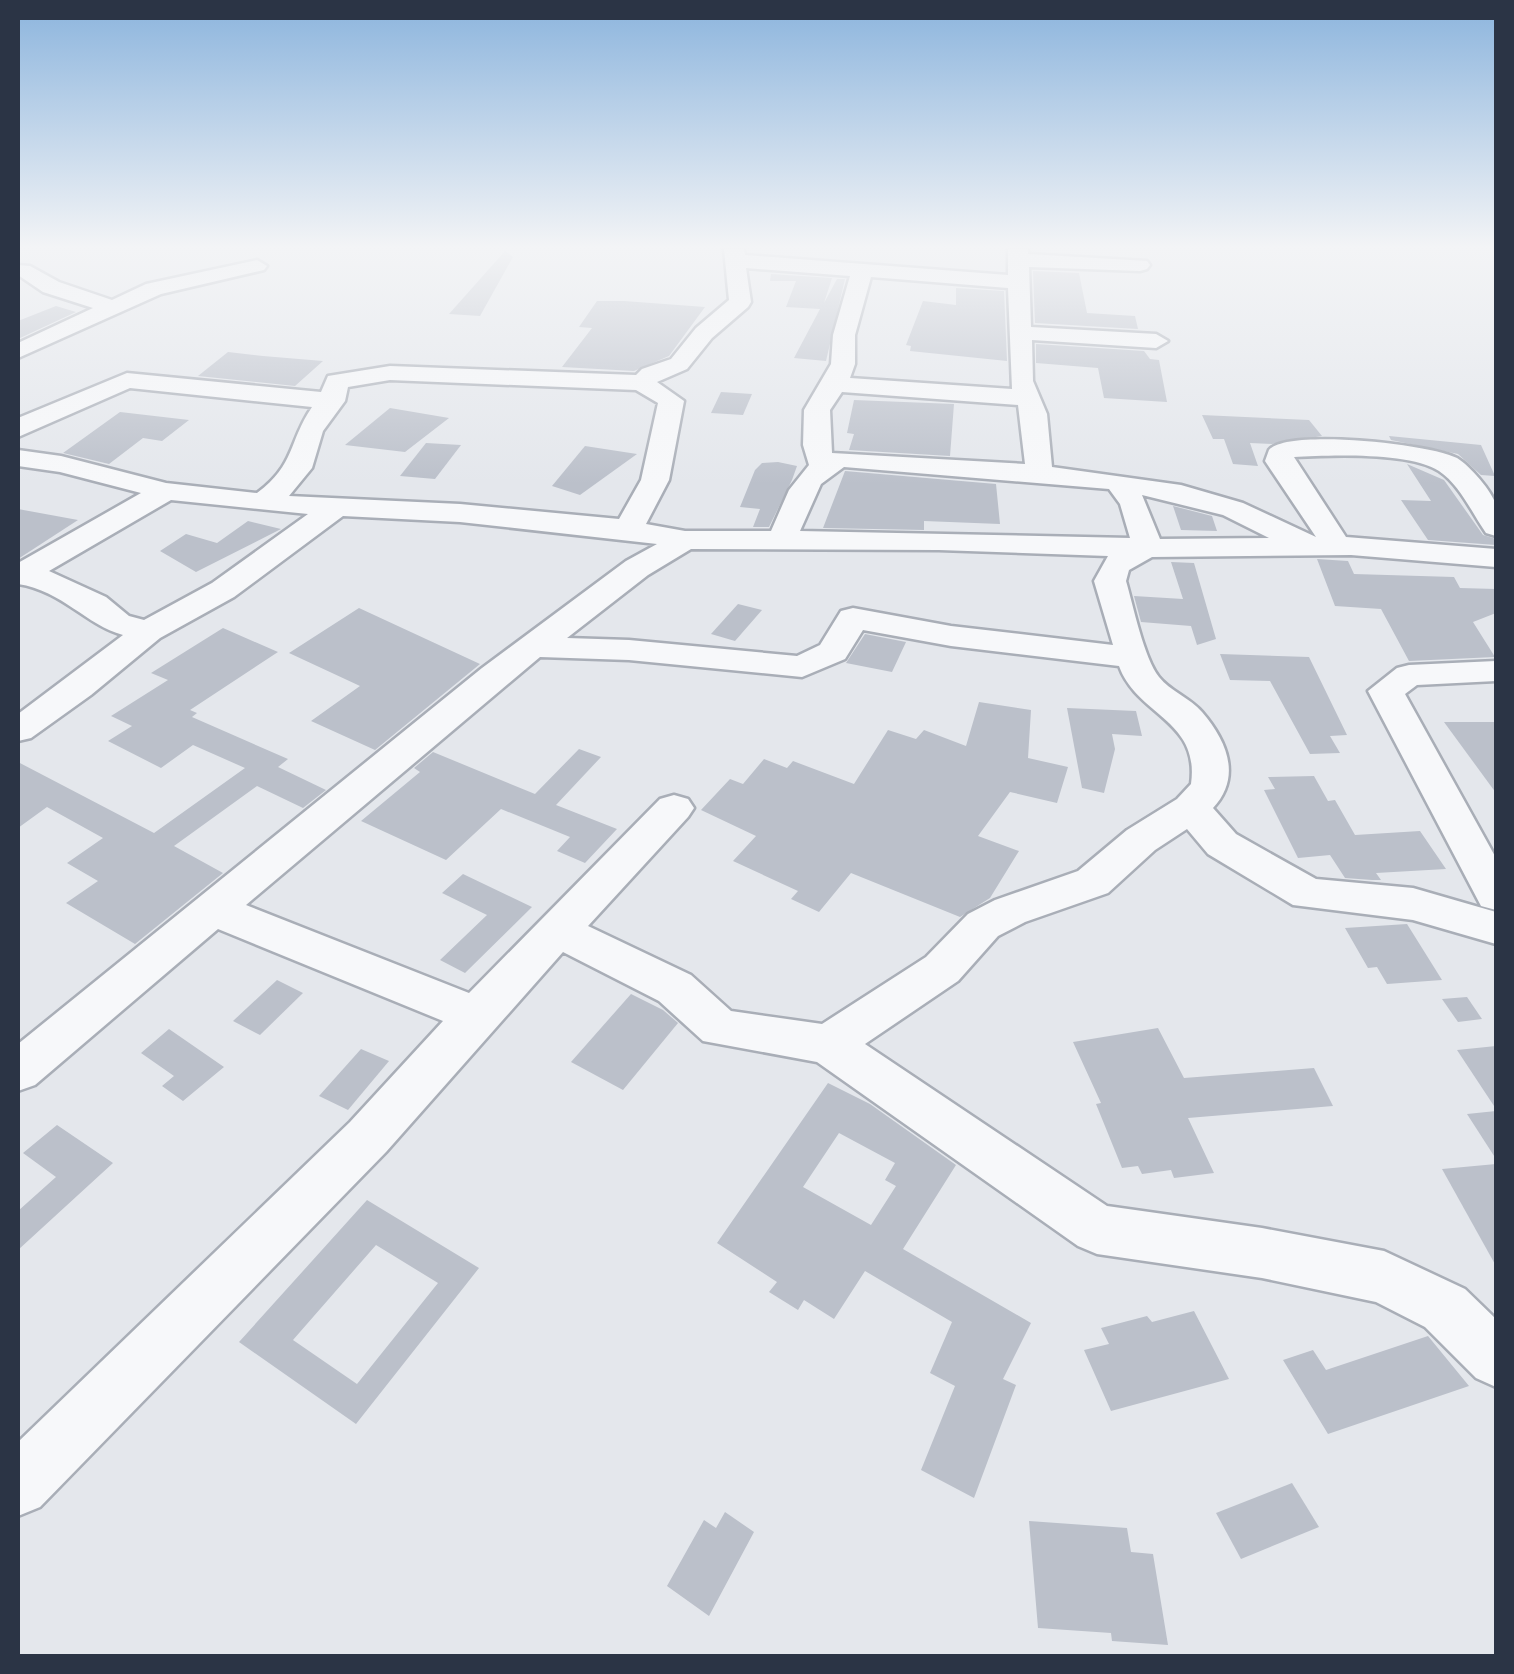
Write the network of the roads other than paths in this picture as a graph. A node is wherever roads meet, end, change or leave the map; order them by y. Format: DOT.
graph roads {
  1 [pos="68,327"];
  2 [pos="711,327"];
  3 [pos="848,327"];
  4 [pos="1022,327"];
  5 [pos="1022,334"];
  6 [pos="1156,342"];
  7 [pos="18,351"];
  8 [pos="642,383"];
  9 [pos="835,384"];
  10 [pos="1026,398"];
  11 [pos="332,401"];
  12 [pos="18,429"];
  13 [pos="18,458"];
  14 [pos="822,464"];
  15 [pos="1039,473"];
  16 [pos="1117,482"];
  17 [pos="166,491"];
  18 [pos="262,502"];
  19 [pos="336,508"];
  20 [pos="1496,526"];
  21 [pos="627,529"];
  22 [pos="685,540"];
  23 [pos="782,540"];
  24 [pos="1322,546"];
  25 [pos="1147,548"];
  26 [pos="1496,558"];
  27 [pos="18,575"];
  28 [pos="148,630"];
  29 [pos="530,647"];
  30 [pos="1134,659"];
  31 [pos="1496,671"];
  32 [pos="18,730"];
  33 [pos="674,808"];
  34 [pos="1190,808"];
  35 [pos="1496,896"];
  36 [pos="215,909"];
  37 [pos="1496,928"];
  38 [pos="560,930"];
  39 [pos="477,1014"];
  40 [pos="828,1044"];
  41 [pos="18,1071"];
  42 [pos="1496,1358"];
  43 [pos="18,1485"];
  1 -- 7 [label="street"];
  2 -- 8 [label="street"];
  3 -- 9 [label="street"];
  4 -- 5 [label="street"];
  5 -- 6 [label="street"];
  5 -- 10 [label="street"];
  8 -- 11 [label="street"];
  8 -- 21 [label="street"];
  9 -- 10 [label="street"];
  9 -- 14 [label="street"];
  10 -- 15 [label="street"];
  11 -- 12 [label="street"];
  11 -- 18 [label="street"];
  13 -- 17 [label="street"];
  14 -- 15 [label="street"];
  14 -- 23 [label="street"];
  15 -- 16 [label="street"];
  16 -- 24 [label="street"];
  16 -- 25 [label="street"];
  17 -- 18 [label="street"];
  17 -- 27 [label="street"];
  18 -- 19 [label="street"];
  19 -- 21 [label="street"];
  19 -- 28 [label="street"];
  20 -- 24 [label="street"];
  21 -- 22 [label="street"];
  22 -- 23 [label="street"];
  22 -- 29 [label="street"];
  23 -- 25 [label="street"];
  24 -- 25 [label="street"];
  24 -- 26 [label="street"];
  25 -- 30 [label="street"];
  27 -- 28 [label="street"];
  28 -- 32 [label="street"];
  29 -- 30 [label="street"];
  29 -- 36 [label="street"];
  30 -- 34 [label="street"];
  31 -- 35 [label="street"];
  33 -- 38 [label="street"];
  34 -- 37 [label="street"];
  34 -- 40 [label="street"];
  36 -- 39 [label="street"];
  36 -- 41 [label="street"];
  38 -- 39 [label="street"];
  38 -- 40 [label="street"];
  39 -- 43 [label="street"];
  40 -- 42 [label="street"];
}
